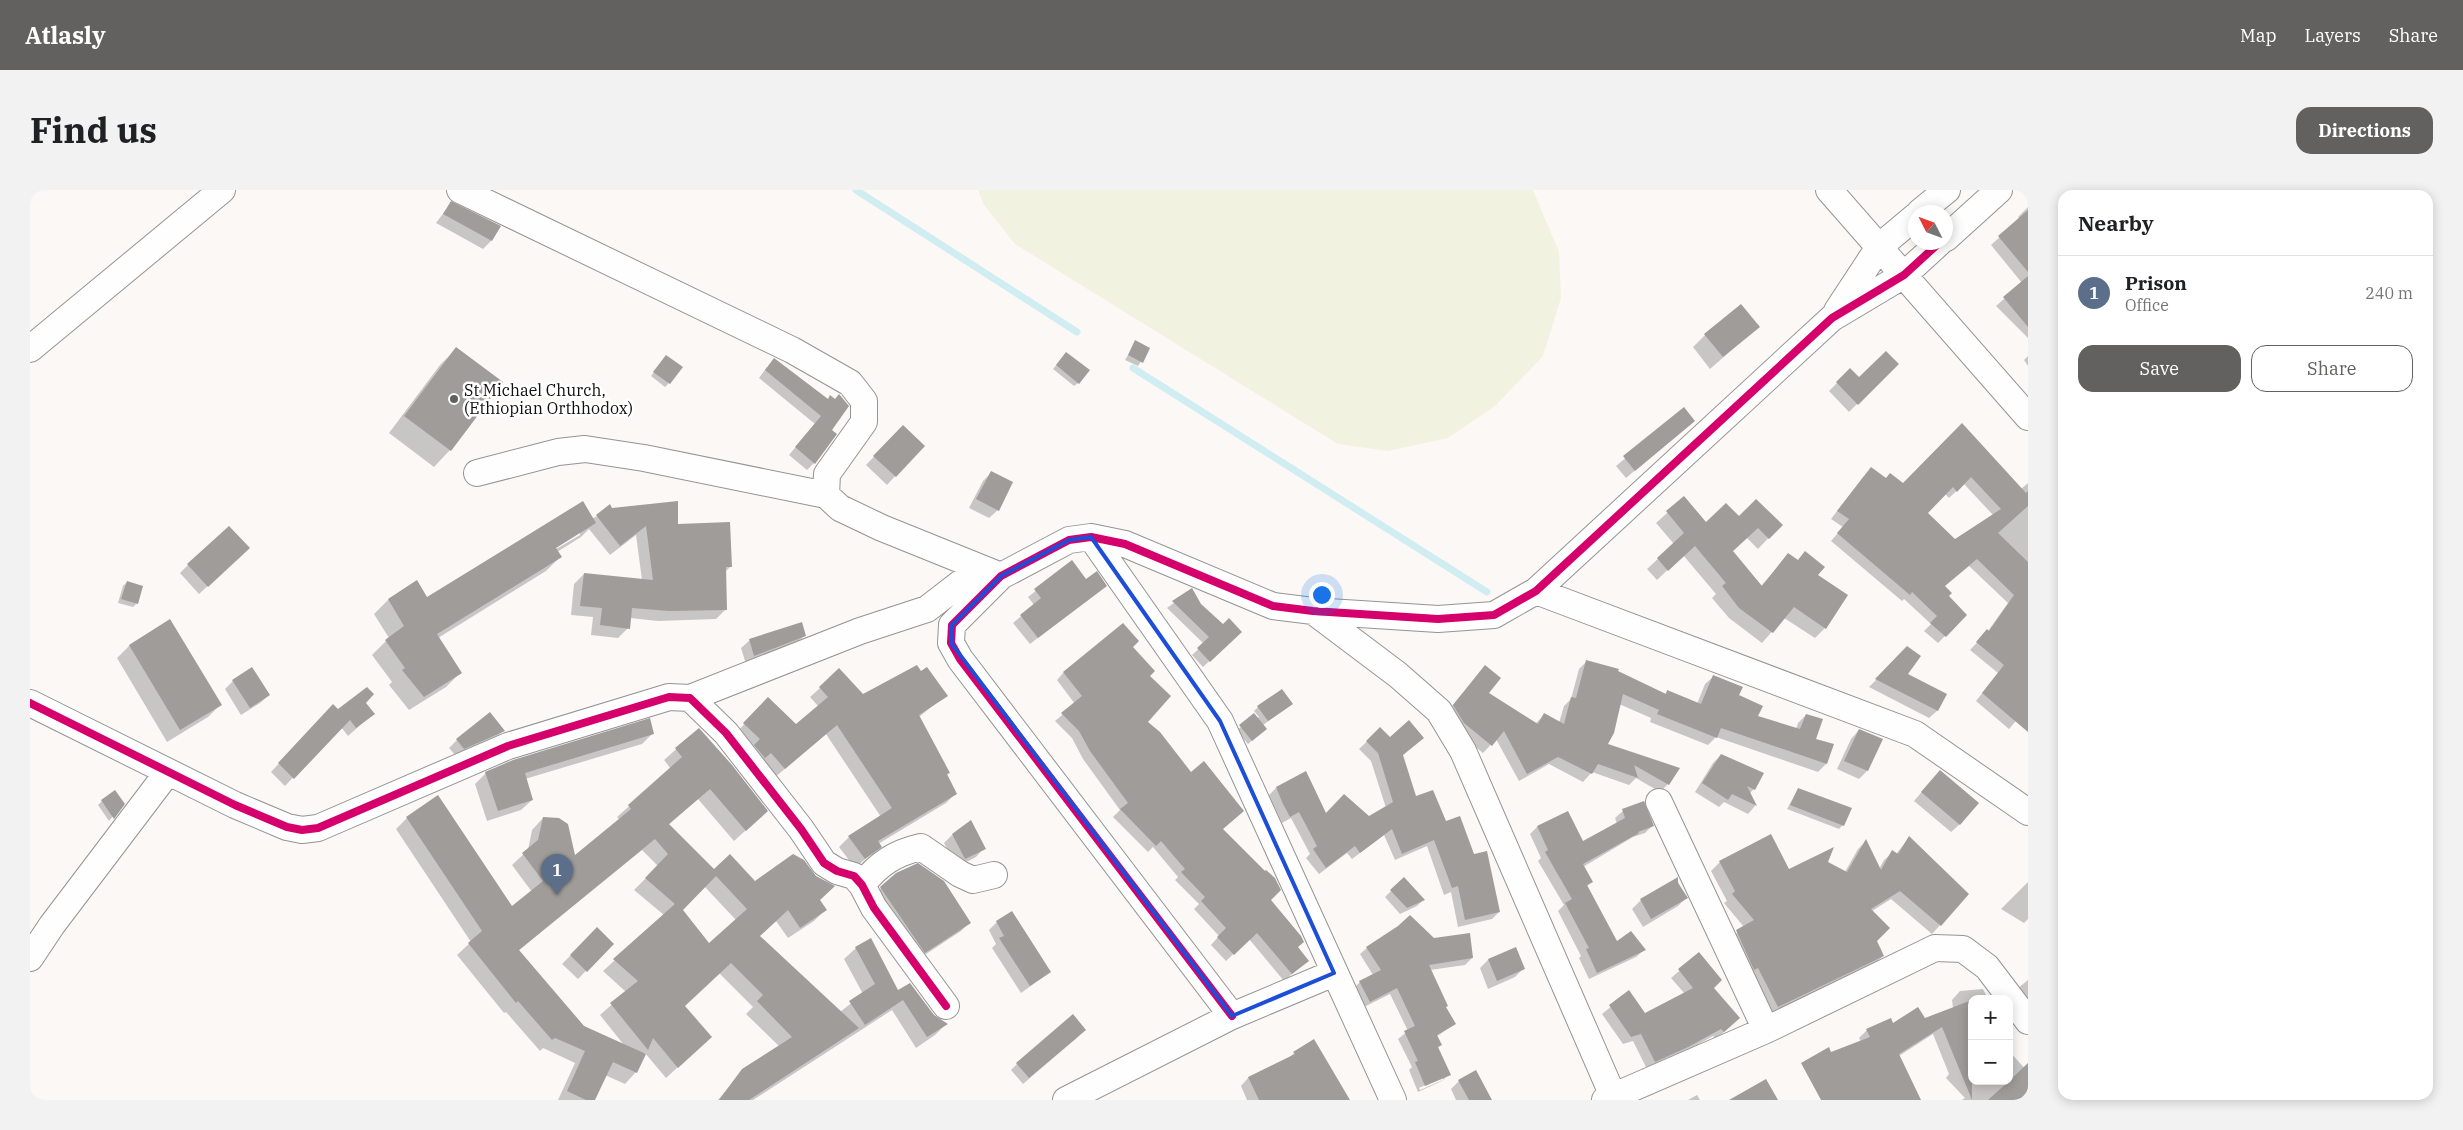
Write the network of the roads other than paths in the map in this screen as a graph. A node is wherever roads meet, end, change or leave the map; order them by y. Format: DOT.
graph roads {
  1 [pos="222,190"];
  2 [pos="460,190"];
  3 [pos="1829,190"];
  4 [pos="1947,190"];
  5 [pos="2000,190"];
  6 [pos="1929,205"];
  7 [pos="1908,223"];
  8 [pos="1953,232"];
  9 [pos="1879,247"];
  10 [pos="1931,250"];
  11 [pos="1904,275"];
  12 [pos="1832,318"];
  13 [pos="30,349"];
  14 [pos="2028,417"];
  15 [pos="477,473"];
  16 [pos="826,495"];
  17 [pos="1091,538"];
  18 [pos="990,572"];
  19 [pos="1536,591"];
  20 [pos="1313,611"];
  21 [pos="690,698"];
  22 [pos="30,703"];
  23 [pos="168,772"];
  24 [pos="1659,802"];
  25 [pos="2028,812"];
  26 [pos="994,874"];
  27 [pos="862,885"];
  28 [pos="30,958"];
  29 [pos="1334,973"];
  30 [pos="946,1006"];
  31 [pos="1232,1016"];
  32 [pos="2028,1021"];
  33 [pos="1766,1030"];
  34 [pos="1609,1098"];
  35 [pos="1066,1100"];
  36 [pos="1393,1100"];
  1 -- 13 [label="street"];
  2 -- 16 [label="street"];
  3 -- 9 [label="street"];
  4 -- 6 [label="street"];
  5 -- 8 [label="street"];
  7 -- 9 [label="street"];
  9 -- 11 [label="street"];
  9 -- 12 [label="street"];
  10 -- 11 [label="street"];
  11 -- 12 [label="street"];
  11 -- 14 [label="street"];
  12 -- 19 [label="street"];
  15 -- 16 [label="street"];
  16 -- 18 [label="street"];
  17 -- 18 [label="street"];
  17 -- 20 [label="street"];
  17 -- 29 [label="street"];
  18 -- 21 [label="street"];
  18 -- 31 [label="street"];
  19 -- 20 [label="street"];
  19 -- 25 [label="street"];
  20 -- 34 [label="street"];
  21 -- 23 [label="street"];
  21 -- 27 [label="street"];
  22 -- 23 [label="street"];
  23 -- 28 [label="street"];
  24 -- 33 [label="street"];
  26 -- 27 [label="street"];
  27 -- 30 [label="street"];
  29 -- 31 [label="street"];
  29 -- 36 [label="street"];
  31 -- 35 [label="street"];
  32 -- 33 [label="street"];
  33 -- 34 [label="street"];
}
